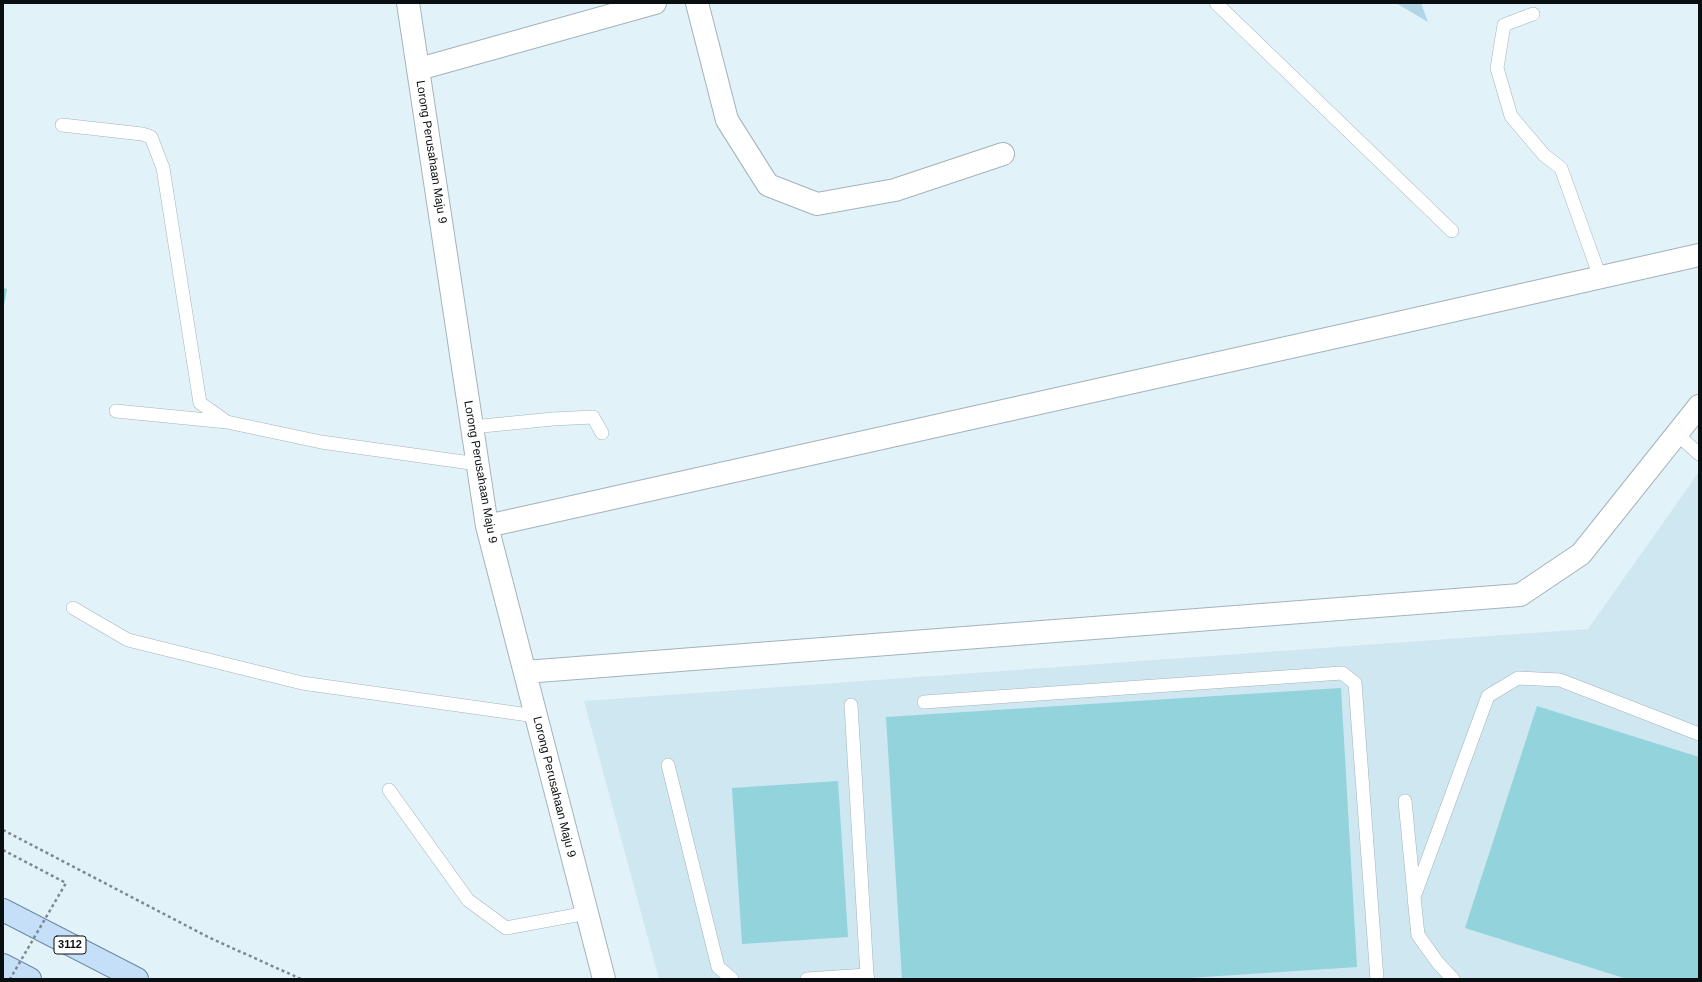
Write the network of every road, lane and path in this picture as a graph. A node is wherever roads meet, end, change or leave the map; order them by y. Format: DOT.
graph roads {
  1 [pos="408,3"];
  2 [pos="655,3"];
  3 [pos="697,3"];
  4 [pos="1216,3"];
  5 [pos="1533,14"];
  6 [pos="419,69"];
  7 [pos="62,125"];
  8 [pos="1003,154"];
  9 [pos="1452,231"];
  10 [pos="1699,255"];
  11 [pos="1600,277"];
  12 [pos="1699,406"];
  13 [pos="116,411"];
  14 [pos="226,422"];
  15 [pos="472,427"];
  16 [pos="602,433"];
  17 [pos="1677,434"];
  18 [pos="1699,454"];
  19 [pos="478,464"];
  20 [pos="487,526"];
  21 [pos="72,608"];
  22 [pos="525,672"];
  23 [pos="924,702"];
  24 [pos="851,705"];
  25 [pos="536,716"];
  26 [pos="1699,734"];
  27 [pos="668,765"];
  28 [pos="389,790"];
  29 [pos="1405,801"];
  30 [pos="3,830"];
  31 [pos="3,850"];
  32 [pos="1414,898"];
  33 [pos="3,910"];
  34 [pos="587,913"];
  35 [pos="3,965"];
  36 [pos="867,977"];
  37 [pos="10,979"];
  38 [pos="30,979"];
  39 [pos="137,979"];
  40 [pos="301,979"];
  41 [pos="604,979"];
  42 [pos="732,979"];
  43 [pos="807,979"];
  44 [pos="1377,979"];
  45 [pos="1453,979"];
  1 -- 6 [label="street, Lorong Perusahaan Maju 9"];
  2 -- 6 [label="street"];
  3 -- 8 [label="street"];
  4 -- 9 [label="lane"];
  5 -- 11 [label="lane"];
  6 -- 15 [label="street, Lorong Perusahaan Maju 9"];
  7 -- 14 [label="lane"];
  10 -- 11 [label="street"];
  11 -- 20 [label="street"];
  12 -- 17 [label="street"];
  13 -- 14 [label="lane"];
  14 -- 19 [label="lane"];
  15 -- 16 [label="lane"];
  15 -- 19 [label="street, Lorong Perusahaan Maju 9"];
  17 -- 18 [label="lane"];
  17 -- 22 [label="street"];
  19 -- 20 [label="street, Lorong Perusahaan Maju 9"];
  20 -- 22 [label="street, Lorong Perusahaan Maju 9"];
  21 -- 25 [label="lane"];
  22 -- 25 [label="street, Lorong Perusahaan Maju 9"];
  23 -- 44 [label="lane"];
  24 -- 36 [label="lane"];
  25 -- 34 [label="street, Lorong Perusahaan Maju 9"];
  26 -- 32 [label="lane"];
  27 -- 42 [label="lane"];
  28 -- 34 [label="lane"];
  29 -- 32 [label="lane"];
  30 -- 40 [label="path"];
  31 -- 37 [label="path, bridge"];
  32 -- 45 [label="lane"];
  33 -- 39 [label="main road, 3112"];
  34 -- 41 [label="street, Lorong Perusahaan Maju 9"];
  35 -- 38 [label="main road"];
  36 -- 43 [label="lane"];
}
